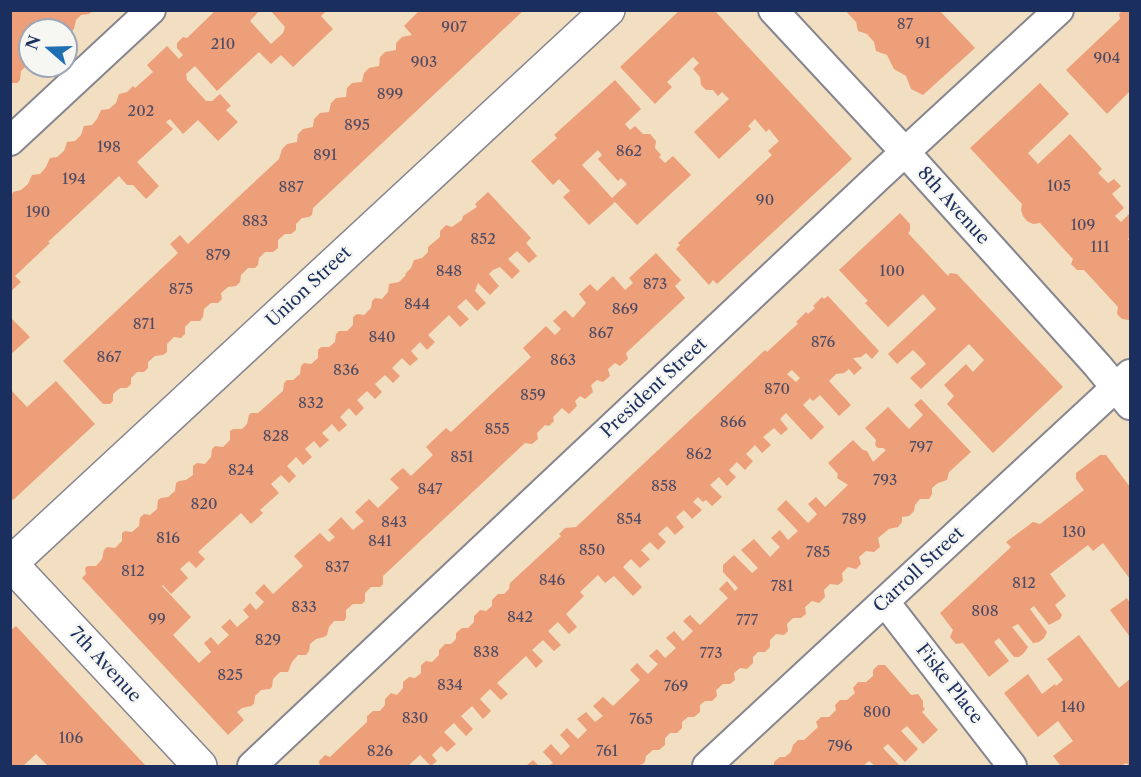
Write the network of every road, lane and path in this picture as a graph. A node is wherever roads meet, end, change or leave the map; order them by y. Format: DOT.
graph roads {
  1 [pos="151,10"];
  2 [pos="608,10"];
  3 [pos="773,10"];
  4 [pos="1059,10"];
  5 [pos="10,141"];
  6 [pos="904,152"];
  7 [pos="1126,389"];
  8 [pos="11,564"];
  9 [pos="885,602"];
  10 [pos="200,766"];
  11 [pos="252,766"];
  12 [pos="707,766"];
  13 [pos="1012,766"];
  1 -- 5 [label="street"];
  2 -- 8 [label="main road, Union Street"];
  3 -- 6 [label="street, 8th Avenue"];
  4 -- 6 [label="street, President Street"];
  6 -- 7 [label="street, 8th Avenue"];
  6 -- 11 [label="street, President Street"];
  7 -- 9 [label="street, Carroll Street"];
  8 -- 10 [label="main road, 7th Avenue"];
  9 -- 12 [label="street, Carroll Street"];
  9 -- 13 [label="street, Fiske Place"];
}
